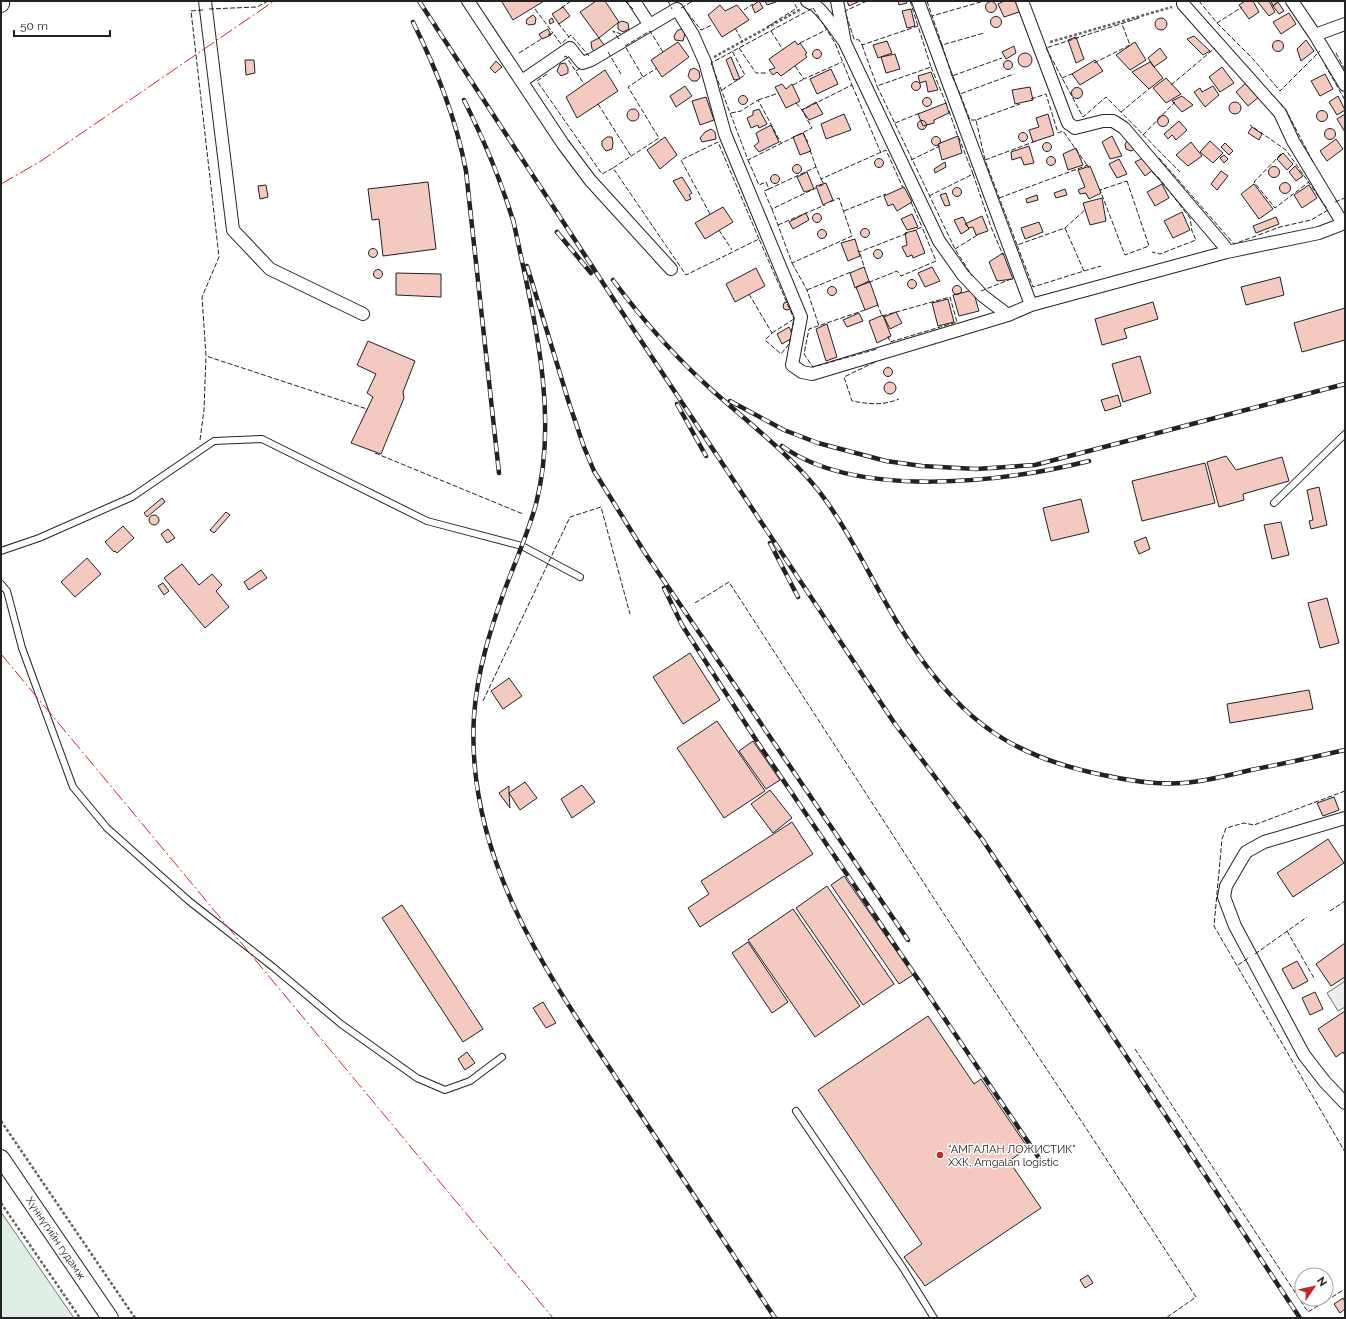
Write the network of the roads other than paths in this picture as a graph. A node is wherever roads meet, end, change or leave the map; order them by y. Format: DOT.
graph roads {
  1 [pos="2,1"];
  2 [pos="205,1"];
  3 [pos="468,1"];
  4 [pos="634,1"];
  5 [pos="836,1"];
  6 [pos="918,1"];
  7 [pos="1022,1"];
  8 [pos="1292,1"];
  9 [pos="808,3"];
  10 [pos="1,4"];
  11 [pos="1183,4"];
  12 [pos="649,24"];
  13 [pos="1345,24"];
  14 [pos="1315,35"];
  15 [pos="845,43"];
  16 [pos="522,81"];
  17 [pos="1345,85"];
  18 [pos="1344,224"];
  19 [pos="1226,252"];
  20 [pos="671,269"];
  21 [pos="1031,305"];
  22 [pos="363,314"];
  23 [pos="1008,315"];
  24 [pos="1345,434"];
  25 [pos="1274,503"];
  26 [pos="1,550"];
  27 [pos="580,577"];
  28 [pos="1,584"];
  29 [pos="1345,818"];
  30 [pos="502,1057"];
  31 [pos="1345,1103"];
  32 [pos="796,1111"];
  33 [pos="1,1158"];
  34 [pos="110,1318"];
  35 [pos="934,1318"];
  1 -- 10 [label="main road"];
  2 -- 22 [label="street"];
  3 -- 16 [label="street"];
  4 -- 12 [label="street"];
  5 -- 15 [label="street"];
  6 -- 21 [label="street"];
  7 -- 19 [label="street"];
  8 -- 14 [label="street"];
  9 -- 15 [label="street"];
  11 -- 18 [label="street"];
  12 -- 16 [label="street"];
  12 -- 23 [label="street"];
  13 -- 14 [label="street"];
  14 -- 17 [label="street"];
  15 -- 23 [label="street"];
  16 -- 20 [label="street"];
  18 -- 19 [label="street"];
  19 -- 21 [label="street"];
  21 -- 23 [label="street"];
  24 -- 25 [label="lane"];
  26 -- 27 [label="lane"];
  28 -- 30 [label="lane"];
  29 -- 31 [label="street"];
  32 -- 35 [label="lane"];
  33 -- 34 [label="main road, Хүннүгийн гудамж"];
}
